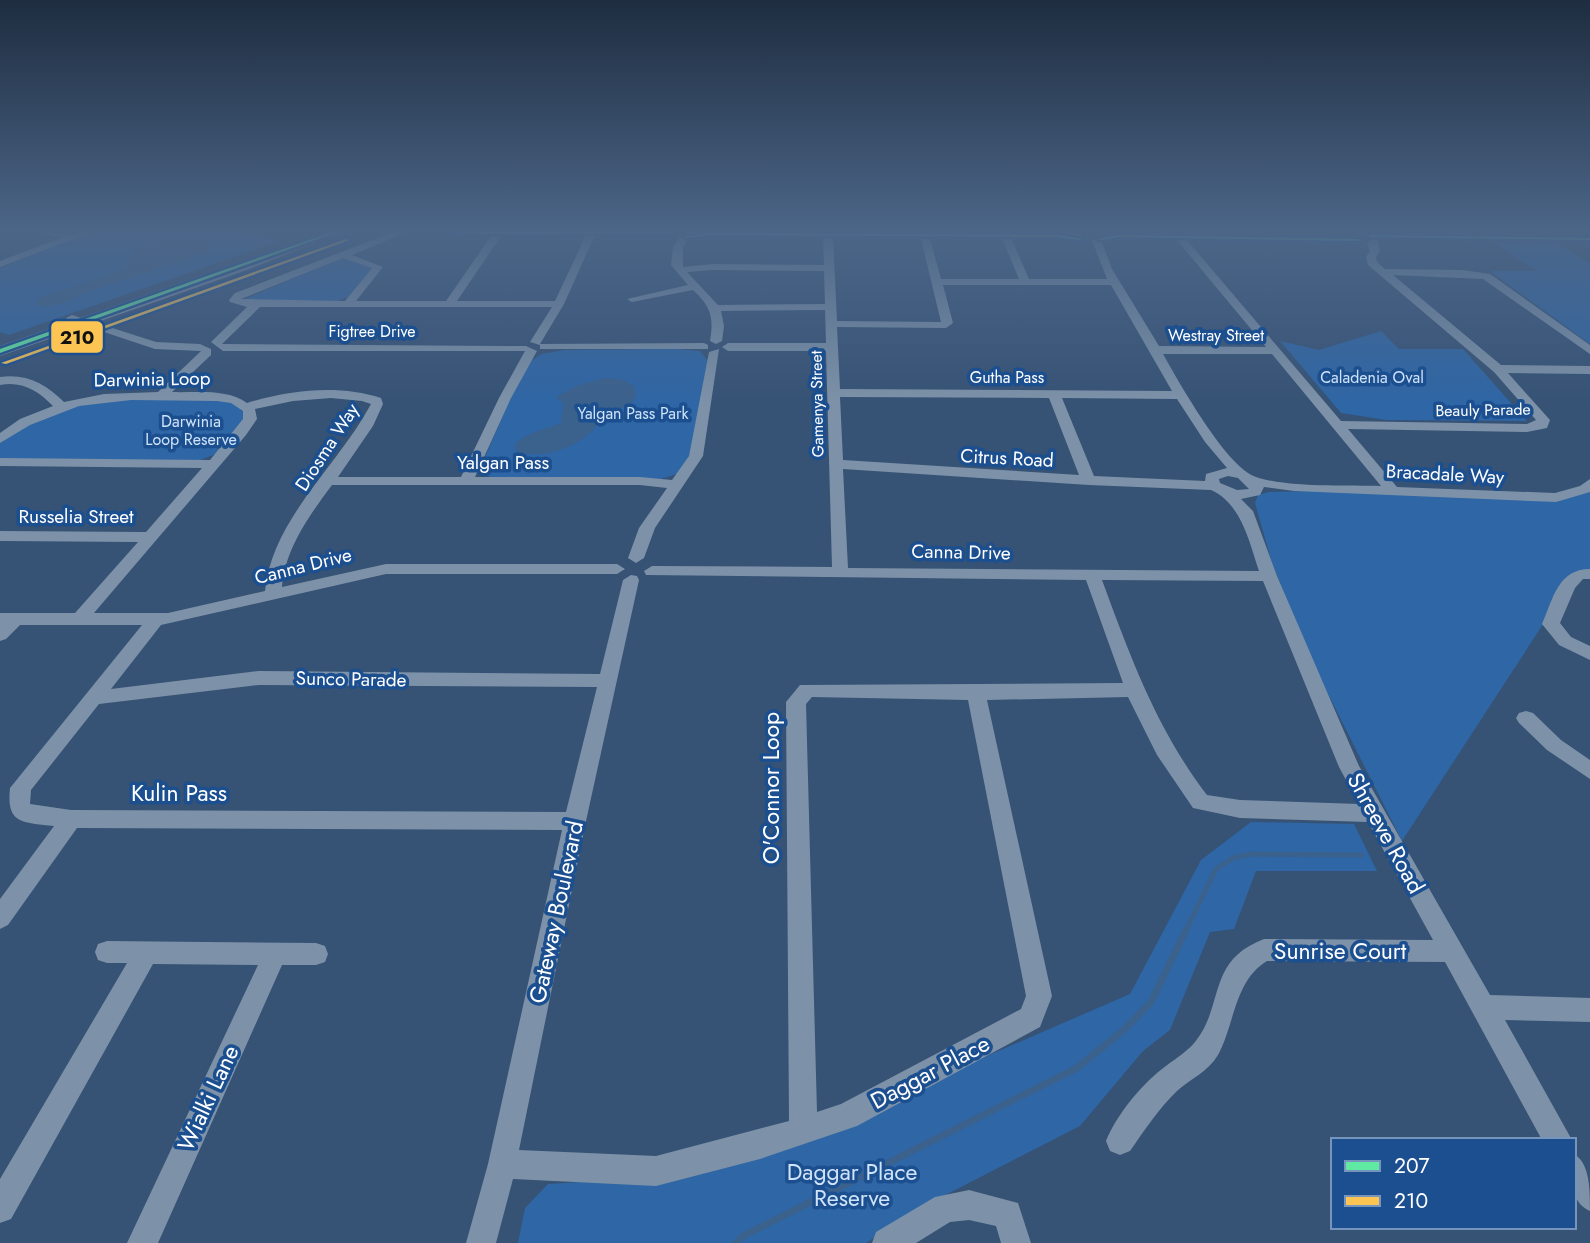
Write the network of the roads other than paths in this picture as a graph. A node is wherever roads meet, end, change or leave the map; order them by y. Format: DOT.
graph roads {
  1 [pos="169,287"];
  2 [pos="175,287"];
  3 [pos="260,287"];
  4 [pos="362,287"];
  5 [pos="461,287"];
  6 [pos="567,287"];
  7 [pos="831,287"];
  8 [pos="937,287"];
  9 [pos="1118,287"];
  10 [pos="1224,287"];
  11 [pos="1401,287"];
  12 [pos="1502,287"];
  13 [pos="695,288"];
  14 [pos="632,299"];
  15 [pos="450,303"];
  16 [pos="257,304"];
  17 [pos="348,304"];
  18 [pos="559,304"];
  19 [pos="831,307"];
  20 [pos="717,308"];
  21 [pos="85,318"];
  22 [pos="833,324"];
  23 [pos="120,332"];
  24 [pos="0,343"];
  25 [pos="220,345"];
  26 [pos="533,347"];
  27 [pos="716,347"];
  28 [pos="833,347"];
  29 [pos="1590,349"];
  30 [pos="204,350"];
  31 [pos="0,351"];
  32 [pos="1156,351"];
  33 [pos="1277,351"];
  34 [pos="1498,369"];
  35 [pos="1590,370"];
  36 [pos="0,381"];
  37 [pos="833,393"];
  38 [pos="1054,394"];
  39 [pos="1182,395"];
  40 [pos="160,397"];
  41 [pos="60,405"];
  42 [pos="247,407"];
  43 [pos="247,425"];
  44 [pos="1338,425"];
  45 [pos="230,427"];
  46 [pos="0,439"];
  47 [pos="0,462"];
  48 [pos="213,464"];
  49 [pos="836,464"];
  50 [pos="1219,477"];
  51 [pos="329,481"];
  52 [pos="466,481"];
  53 [pos="1089,481"];
  54 [pos="1590,483"];
  55 [pos="677,485"];
  56 [pos="1249,490"];
  57 [pos="1392,490"];
  58 [pos="0,536"];
  59 [pos="152,537"];
  60 [pos="634,570"];
  61 [pos="839,571"];
  62 [pos="1092,574"];
  63 [pos="1590,574"];
  64 [pos="1269,576"];
  65 [pos="273,595"];
  66 [pos="8,619"];
  67 [pos="80,619"];
  68 [pos="155,621"];
  69 [pos="0,635"];
  70 [pos="1590,654"];
  71 [pos="609,681"];
  72 [pos="1132,690"];
  73 [pos="976,693"];
  74 [pos="95,697"];
  75 [pos="1526,718"];
  76 [pos="1590,771"];
  77 [pos="1374,813"];
  78 [pos="71,819"];
  79 [pos="575,821"];
  80 [pos="0,918"];
  81 [pos="1452,951"];
  82 [pos="107,952"];
  83 [pos="146,953"];
  84 [pos="275,954"];
  85 [pos="316,954"];
  86 [pos="1484,1007"];
  87 [pos="1590,1010"];
  88 [pos="803,1130"];
  89 [pos="1557,1138"];
  90 [pos="1120,1141"];
  91 [pos="502,1164"];
  92 [pos="1576,1172"];
  93 [pos="1590,1196"];
  94 [pos="0,1208"];
  95 [pos="142,1243"];
  96 [pos="481,1243"];
  97 [pos="887,1243"];
  98 [pos="1016,1243"];
  1 -- 21 [label="main road"];
  2 -- 21 [label="main road"];
  3 -- 16 [label="street"];
  4 -- 17 [label="street"];
  5 -- 15 [label="street"];
  6 -- 18 [label="street"];
  7 -- 19 [label="street, Gamenya Street"];
  8 -- 22 [label="street"];
  9 -- 32 [label="street, Shreeve Road"];
  10 -- 33 [label="street"];
  11 -- 34 [label="street, Beauly Parade"];
  12 -- 29 [label="street"];
  13 -- 14 [label="street"];
  13 -- 20 [label="street"];
  15 -- 17 [label="street"];
  15 -- 18 [label="street"];
  16 -- 17 [label="street"];
  16 -- 25 [label="street"];
  18 -- 26 [label="street"];
  19 -- 20 [label="street"];
  19 -- 22 [label="street, Gamenya Street"];
  20 -- 27 [label="street, Gateway Boulevard"];
  21 -- 23 [label="street"];
  21 -- 23 [label="street"];
  21 -- 24 [label="main road"];
  21 -- 31 [label="main road"];
  22 -- 28 [label="street, Gamenya Street"];
  23 -- 30 [label="street"];
  25 -- 26 [label="street, Figtree Drive"];
  25 -- 30 [label="street"];
  26 -- 27 [label="street, Figtree Drive"];
  26 -- 52 [label="street"];
  27 -- 28 [label="street, Figtree Drive"];
  27 -- 55 [label="street, Gateway Boulevard"];
  28 -- 37 [label="street, Gamenya Street"];
  30 -- 40 [label="street"];
  32 -- 33 [label="street, Westray Street"];
  32 -- 39 [label="street, Shreeve Road"];
  33 -- 44 [label="street"];
  34 -- 35 [label="street"];
  34 -- 44 [label="street, Beauly Parade"];
  36 -- 41 [label="street"];
  37 -- 38 [label="street, Gutha Pass"];
  37 -- 49 [label="street, Gamenya Street"];
  38 -- 39 [label="street, Gutha Pass"];
  38 -- 53 [label="street"];
  39 -- 50 [label="street, Shreeve Road"];
  40 -- 41 [label="street, Darwinia Loop"];
  40 -- 42 [label="street, Darwinia Loop"];
  41 -- 46 [label="street, Darwinia Loop"];
  42 -- 43 [label="street"];
  42 -- 51 [label="street, Diosma Way"];
  43 -- 45 [label="street"];
  43 -- 48 [label="street"];
  44 -- 57 [label="street"];
  47 -- 48 [label="street"];
  48 -- 59 [label="street"];
  49 -- 53 [label="street, Citrus Road"];
  49 -- 61 [label="street, Gamenya Street"];
  50 -- 53 [label="street, Citrus Road"];
  50 -- 56 [label="street, Shreeve Road"];
  50 -- 56 [label="street"];
  51 -- 52 [label="street, Yalgan Pass"];
  51 -- 65 [label="street, Diosma Way"];
  52 -- 55 [label="street, Yalgan Pass"];
  54 -- 57 [label="street, Bracadale Way"];
  55 -- 60 [label="street, Gateway Boulevard"];
  56 -- 57 [label="street, Bracadale Way"];
  56 -- 64 [label="street, Shreeve Road"];
  58 -- 59 [label="street, Russelia Street"];
  59 -- 67 [label="street"];
  60 -- 61 [label="street, Canna Drive"];
  60 -- 65 [label="street, Canna Drive"];
  60 -- 71 [label="street, Gateway Boulevard"];
  61 -- 62 [label="street, Canna Drive"];
  62 -- 64 [label="street, Canna Drive"];
  62 -- 72 [label="street"];
  63 -- 70 [label="street"];
  64 -- 77 [label="street, Shreeve Road"];
  65 -- 68 [label="street, Canna Drive"];
  66 -- 67 [label="street, Canna Drive"];
  66 -- 69 [label="street"];
  67 -- 68 [label="street, Canna Drive"];
  68 -- 74 [label="street, Kulin Pass"];
  71 -- 74 [label="street, Sunco Parade"];
  71 -- 79 [label="street, Gateway Boulevard"];
  72 -- 73 [label="street, O'Connor Loop"];
  72 -- 77 [label="street"];
  73 -- 88 [label="street, Daggar Place"];
  73 -- 88 [label="street, O'Connor Loop"];
  74 -- 78 [label="street, Kulin Pass"];
  75 -- 76 [label="street"];
  77 -- 81 [label="street, Shreeve Road"];
  78 -- 79 [label="street, Kulin Pass"];
  78 -- 80 [label="street"];
  79 -- 91 [label="street, Gateway Boulevard"];
  81 -- 86 [label="street, Shreeve Road"];
  81 -- 90 [label="street, Sunrise Court"];
  82 -- 83 [label="street"];
  83 -- 84 [label="street"];
  83 -- 94 [label="street"];
  84 -- 85 [label="street"];
  84 -- 95 [label="street, Wialki Lane"];
  86 -- 87 [label="street"];
  86 -- 89 [label="street, Shreeve Road"];
  88 -- 91 [label="street, Daggar Place"];
  91 -- 96 [label="street, Gateway Boulevard"];
  92 -- 93 [label="street"];
  97 -- 98 [label="street"];
}
